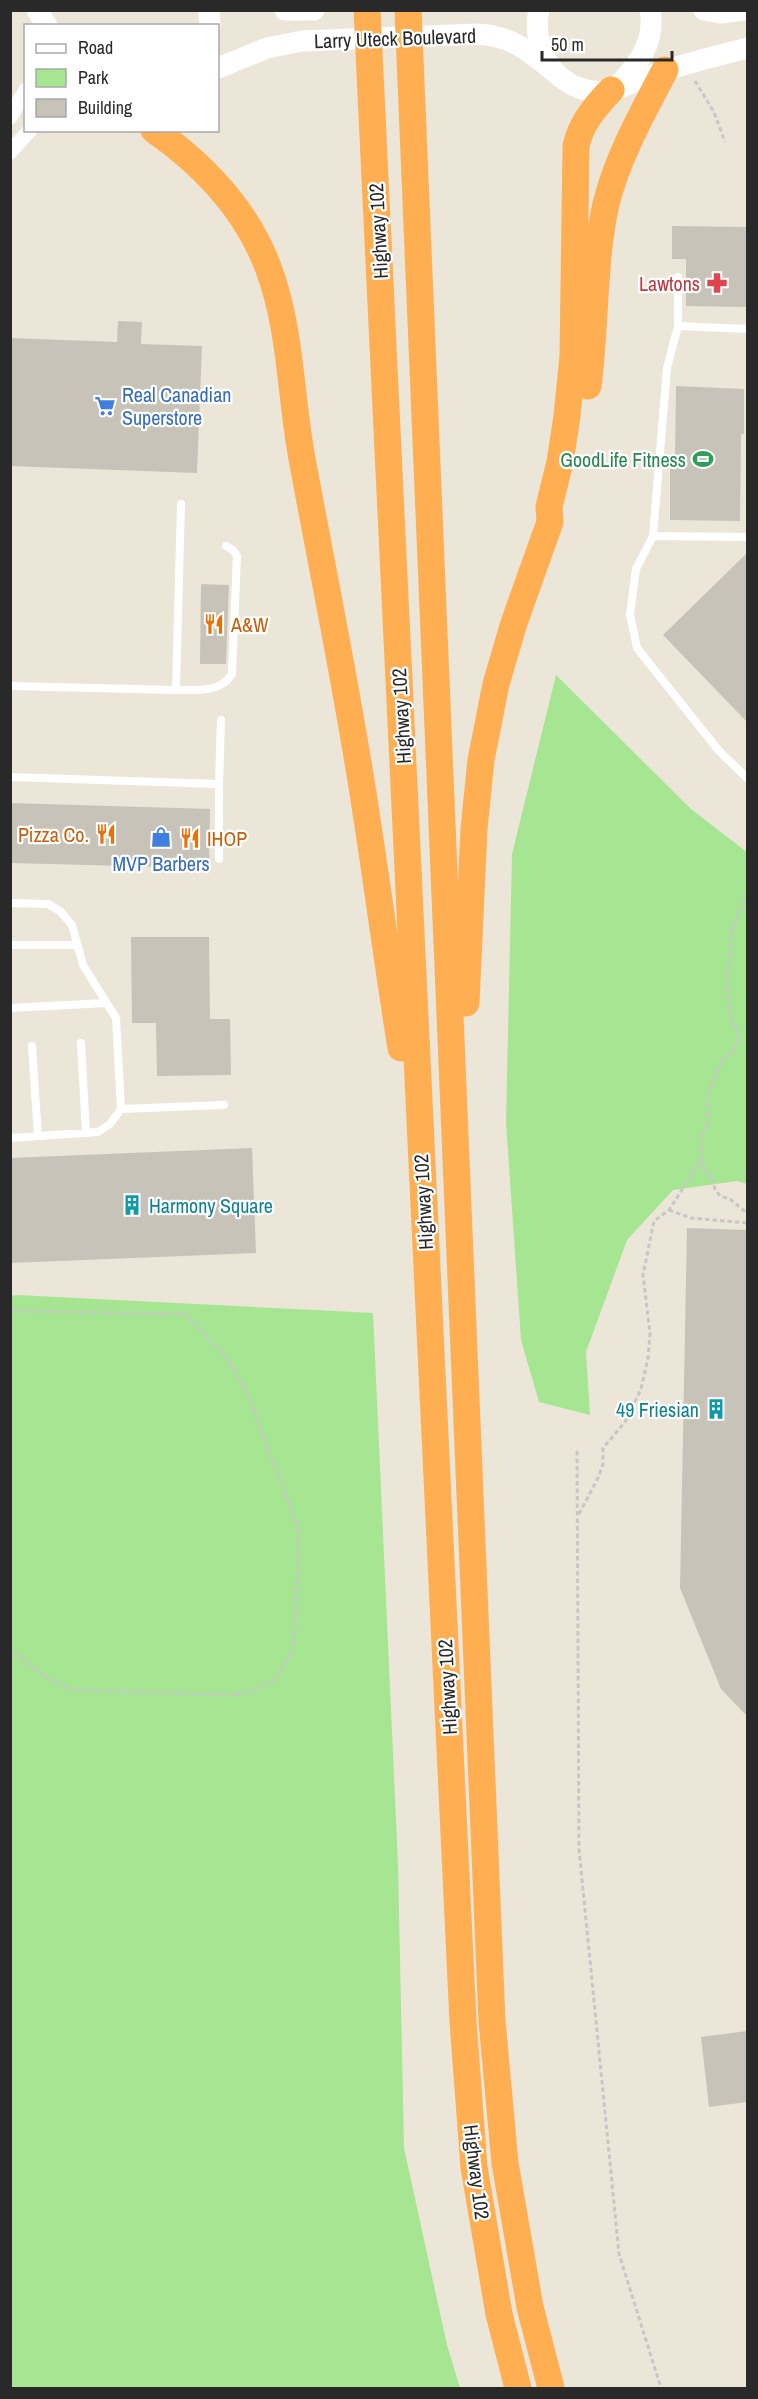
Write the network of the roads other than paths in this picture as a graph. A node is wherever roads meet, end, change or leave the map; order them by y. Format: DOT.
graph roads {
  1 [pos="37,10"];
  2 [pos="285,10"];
  3 [pos="314,10"];
  4 [pos="368,10"];
  5 [pos="408,10"];
  6 [pos="539,10"];
  7 [pos="650,10"];
  8 [pos="704,10"];
  9 [pos="744,10"];
  10 [pos="300,11"];
  11 [pos="46,24"];
  12 [pos="747,48"];
  13 [pos="219,68"];
  14 [pos="665,70"];
  15 [pos="562,79"];
  16 [pos="613,89"];
  17 [pos="24,93"];
  18 [pos="10,117"];
  19 [pos="28,132"];
  20 [pos="156,132"];
  21 [pos="10,152"];
  22 [pos="678,277"];
  23 [pos="678,326"];
  24 [pos="747,329"];
  25 [pos="181,504"];
  26 [pos="550,522"];
  27 [pos="653,536"];
  28 [pos="747,537"];
  29 [pos="226,546"];
  30 [pos="10,686"];
  31 [pos="176,690"];
  32 [pos="221,720"];
  33 [pos="10,777"];
  34 [pos="747,779"];
  35 [pos="219,784"];
  36 [pos="219,859"];
  37 [pos="10,903"];
  38 [pos="10,945"];
  39 [pos="77,945"];
  40 [pos="106,1003"];
  41 [pos="10,1008"];
  42 [pos="81,1043"];
  43 [pos="32,1046"];
  44 [pos="224,1105"];
  45 [pos="121,1109"];
  46 [pos="86,1133"];
  47 [pos="38,1136"];
  48 [pos="10,1138"];
  49 [pos="458,1179"];
  50 [pos="422,1180"];
  51 [pos="518,2388"];
  52 [pos="551,2388"];
  1 -- 11 [label="main road"];
  2 -- 10 [label="main road, Larry Uteck Boulevard"];
  3 -- 10 [label="main road, Larry Uteck Boulevard"];
  4 -- 50 [label="highway, Highway 102"];
  5 -- 49 [label="highway, Highway 102"];
  6 -- 15 [label="main road"];
  7 -- 16 [label="main road"];
  8 -- 9 [label="main road"];
  12 -- 14 [label="main road"];
  13 -- 15 [label="main road, Larry Uteck Boulevard"];
  14 -- 16 [label="main road"];
  14 -- 26 [label="highway"];
  15 -- 16 [label="main road"];
  16 -- 26 [label="highway"];
  17 -- 18 [label="street"];
  19 -- 21 [label="street"];
  20 -- 50 [label="highway"];
  22 -- 23 [label="lane"];
  23 -- 24 [label="lane"];
  23 -- 27 [label="lane"];
  25 -- 31 [label="lane"];
  26 -- 49 [label="highway"];
  27 -- 28 [label="lane"];
  27 -- 34 [label="lane"];
  29 -- 31 [label="lane"];
  30 -- 31 [label="lane"];
  32 -- 35 [label="lane"];
  33 -- 35 [label="lane"];
  35 -- 36 [label="lane"];
  37 -- 39 [label="lane"];
  38 -- 39 [label="lane"];
  39 -- 40 [label="lane"];
  40 -- 41 [label="lane"];
  40 -- 45 [label="lane"];
  42 -- 46 [label="lane"];
  43 -- 47 [label="lane"];
  44 -- 45 [label="lane"];
  45 -- 46 [label="lane"];
  46 -- 47 [label="lane"];
  47 -- 48 [label="lane"];
  49 -- 52 [label="highway, Highway 102"];
  50 -- 51 [label="highway, Highway 102"];
}
